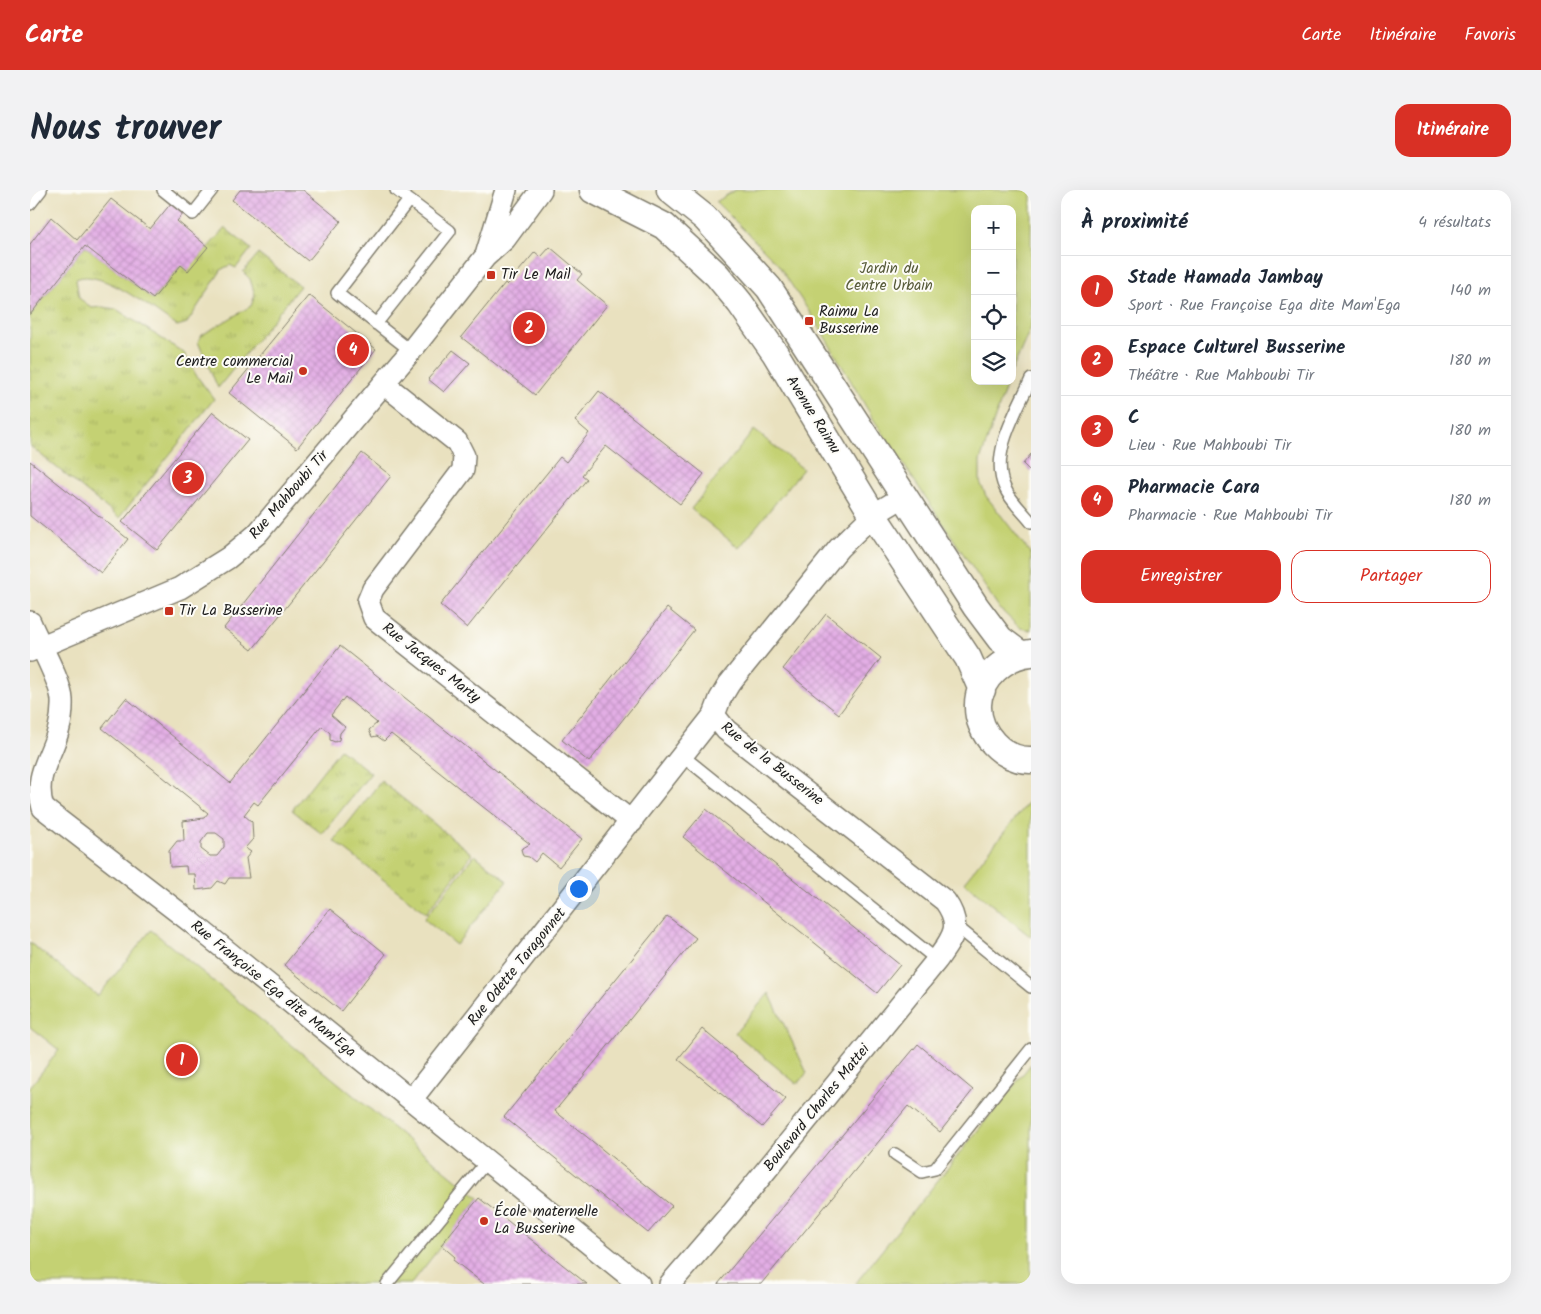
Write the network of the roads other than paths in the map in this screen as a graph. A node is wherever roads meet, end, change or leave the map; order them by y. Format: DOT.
graph roads {
  1 [pos="41,190"];
  2 [pos="163,190"];
  3 [pos="212,190"];
  4 [pos="396,190"];
  5 [pos="506,190"];
  6 [pos="541,190"];
  7 [pos="593,190"];
  8 [pos="670,190"];
  9 [pos="409,200"];
  10 [pos="30,204"];
  11 [pos="485,257"];
  12 [pos="376,324"];
  13 [pos="411,351"];
  14 [pos="1031,379"];
  15 [pos="384,384"];
  16 [pos="903,497"];
  17 [pos="873,515"];
  18 [pos="1031,522"];
  19 [pos="30,622"];
  20 [pos="35,649"];
  21 [pos="1026,654"];
  22 [pos="982,690"];
  23 [pos="714,716"];
  24 [pos="683,756"];
  25 [pos="1031,760"];
  26 [pos="632,822"];
  27 [pos="956,926"];
  28 [pos="937,960"];
  29 [pos="1031,987"];
  30 [pos="1031,1049"];
  31 [pos="411,1100"];
  32 [pos="895,1154"];
  33 [pos="487,1161"];
  34 [pos="387,1284"];
  35 [pos="640,1284"];
  36 [pos="670,1284"];
  1 -- 10 [label="lane"];
  2 -- 3 [label="lane"];
  4 -- 9 [label="lane"];
  5 -- 11 [label="street, Rue Mahboubi Tir"];
  6 -- 11 [label="street, Rue Mahboubi Tir"];
  7 -- 17 [label="street, Avenue Raimu"];
  8 -- 16 [label="street, Avenue Raimu"];
  9 -- 12 [label="lane"];
  9 -- 12 [label="lane"];
  11 -- 13 [label="street, Rue Mahboubi Tir"];
  12 -- 13 [label="lane"];
  13 -- 15 [label="street, Rue Mahboubi Tir"];
  14 -- 18 [label="lane"];
  15 -- 20 [label="street, Rue Mahboubi Tir"];
  15 -- 26 [label="street, Rue Jacques Marty"];
  16 -- 17 [label="street, Rue de la Busserine"];
  16 -- 21 [label="street, Avenue Raimu"];
  17 -- 22 [label="street, Avenue Raimu"];
  17 -- 23 [label="street, Rue de la Busserine"];
  19 -- 20 [label="street"];
  20 -- 31 [label="street, Rue Françoise Ega dite Mam'Ega"];
  21 -- 22 [label="street"];
  22 -- 25 [label="street"];
  23 -- 24 [label="street, Rue Odette Taragonnet"];
  23 -- 27 [label="street, Rue de la Busserine"];
  24 -- 26 [label="street, Rue Odette Taragonnet"];
  24 -- 28 [label="lane"];
  26 -- 31 [label="street, Rue Odette Taragonnet"];
  27 -- 28 [label="street, Boulevard Charles Mattei"];
  27 -- 29 [label="lane"];
  28 -- 36 [label="street, Boulevard Charles Mattei"];
  30 -- 32 [label="lane"];
  31 -- 33 [label="street, Rue Françoise Ega dite Mam'Ega"];
  33 -- 34 [label="lane"];
  33 -- 35 [label="street, Rue Françoise Ega dite Mam'Ega"];
}
